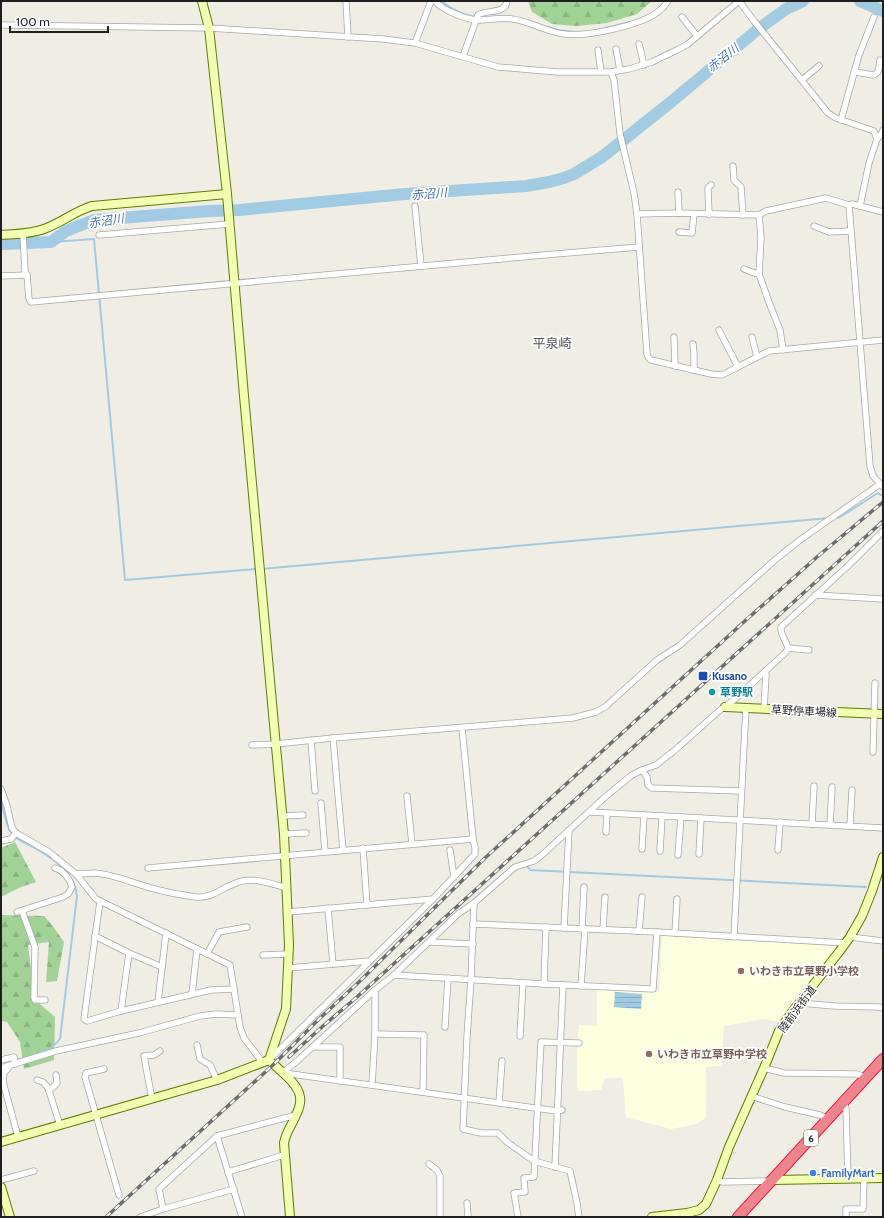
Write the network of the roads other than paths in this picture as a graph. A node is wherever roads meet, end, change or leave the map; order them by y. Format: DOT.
graph roads {
  1 [pos="202,1"];
  2 [pos="346,1"];
  3 [pos="431,1"];
  4 [pos="506,1"];
  5 [pos="668,1"];
  6 [pos="739,1"];
  7 [pos="438,2"];
  8 [pos="682,17"];
  9 [pos="874,17"];
  10 [pos="478,18"];
  11 [pos="1,25"];
  12 [pos="209,28"];
  13 [pos="697,36"];
  14 [pos="348,37"];
  15 [pos="415,43"];
  16 [pos="639,44"];
  17 [pos="616,49"];
  18 [pos="598,50"];
  19 [pos="463,56"];
  20 [pos="880,60"];
  21 [pos="644,64"];
  22 [pos="819,66"];
  23 [pos="620,70"];
  24 [pos="602,72"];
  25 [pos="611,72"];
  26 [pos="854,72"];
  27 [pos="802,80"];
  28 [pos="841,120"];
  29 [pos="883,130"];
  30 [pos="877,139"];
  31 [pos="733,166"];
  32 [pos="711,184"];
  33 [pos="678,192"];
  34 [pos="227,196"];
  35 [pos="849,205"];
  36 [pos="415,206"];
  37 [pos="860,206"];
  38 [pos="883,212"];
  39 [pos="679,213"];
  40 [pos="637,214"];
  41 [pos="694,214"];
  42 [pos="709,214"];
  43 [pos="743,215"];
  44 [pos="759,215"];
  45 [pos="229,222"];
  46 [pos="814,226"];
  47 [pos="850,231"];
  48 [pos="679,232"];
  49 [pos="1,234"];
  50 [pos="98,235"];
  51 [pos="23,239"];
  52 [pos="639,247"];
  53 [pos="421,266"];
  54 [pos="744,269"];
  55 [pos="760,274"];
  56 [pos="27,275"];
  57 [pos="1,276"];
  58 [pos="234,283"];
  59 [pos="720,330"];
  60 [pos="674,337"];
  61 [pos="752,337"];
  62 [pos="883,340"];
  63 [pos="860,342"];
  64 [pos="693,344"];
  65 [pos="783,350"];
  66 [pos="758,357"];
  67 [pos="675,366"];
  68 [pos="738,367"];
  69 [pos="694,370"];
  70 [pos="882,486"];
  71 [pos="883,531"];
  72 [pos="815,595"];
  73 [pos="883,599"];
  74 [pos="788,648"];
  75 [pos="809,650"];
  76 [pos="765,671"];
  77 [pos="875,683"];
  78 [pos="725,707"];
  79 [pos="746,708"];
  80 [pos="764,709"];
  81 [pos="874,714"];
  82 [pos="883,714"];
  83 [pos="462,728"];
  84 [pos="333,738"];
  85 [pos="311,740"];
  86 [pos="276,744"];
  87 [pos="252,745"];
  88 [pos="872,752"];
  89 [pos="642,770"];
  90 [pos="814,786"];
  91 [pos="832,787"];
  92 [pos="1,789"];
  93 [pos="852,790"];
  94 [pos="315,791"];
  95 [pos="741,791"];
  96 [pos="407,796"];
  97 [pos="321,803"];
  98 [pos="590,812"];
  99 [pos="607,813"];
  100 [pos="303,815"];
  101 [pos="644,815"];
  102 [pos="282,816"];
  103 [pos="662,816"];
  104 [pos="681,817"];
  105 [pos="701,818"];
  106 [pos="740,820"];
  107 [pos="780,822"];
  108 [pos="812,824"];
  109 [pos="830,825"];
  110 [pos="850,826"];
  111 [pos="883,828"];
  112 [pos="569,830"];
  113 [pos="606,832"];
  114 [pos="306,833"];
  115 [pos="284,834"];
  116 [pos="15,835"];
  117 [pos="473,839"];
  118 [pos="1,841"];
  119 [pos="412,844"];
  120 [pos="363,848"];
  121 [pos="642,849"];
  122 [pos="343,850"];
  123 [pos="450,850"];
  124 [pos="778,850"];
  125 [pos="660,851"];
  126 [pos="325,852"];
  127 [pos="699,854"];
  128 [pos="285,855"];
  129 [pos="678,855"];
  130 [pos="883,857"];
  131 [pos="55,868"];
  132 [pos="148,868"];
  133 [pos="76,874"];
  134 [pos="454,877"];
  135 [pos="82,881"];
  136 [pos="71,885"];
  137 [pos="584,887"];
  138 [pos="287,888"];
  139 [pos="605,897"];
  140 [pos="642,897"];
  141 [pos="433,898"];
  142 [pos="677,899"];
  143 [pos="100,901"];
  144 [pos="474,903"];
  145 [pos="367,905"];
  146 [pos="328,908"];
  147 [pos="288,912"];
  148 [pos="473,924"];
  149 [pos="247,927"];
  150 [pos="546,927"];
  151 [pos="564,928"];
  152 [pos="583,929"];
  153 [pos="603,929"];
  154 [pos="639,931"];
  155 [pos="657,932"];
  156 [pos="166,933"];
  157 [pos="675,933"];
  158 [pos="95,936"];
  159 [pos="734,936"];
  160 [pos="848,940"];
  161 [pos="883,941"];
  162 [pos="430,942"];
  163 [pos="472,944"];
  164 [pos="197,949"];
  165 [pos="129,953"];
  166 [pos="207,954"];
  167 [pos="262,954"];
  168 [pos="289,954"];
  169 [pos="370,961"];
  170 [pos="333,964"];
  171 [pos="162,967"];
  172 [pos="288,968"];
  173 [pos="394,975"];
  174 [pos="448,978"];
  175 [pos="471,980"];
  176 [pos="523,983"];
  177 [pos="544,984"];
  178 [pos="563,985"];
  179 [pos="582,986"];
  180 [pos="234,989"];
  181 [pos="375,990"];
  182 [pos="192,994"];
  183 [pos="46,1000"];
  184 [pos="158,1002"];
  185 [pos="800,1003"];
  186 [pos="883,1008"];
  187 [pos="121,1011"];
  188 [pos="238,1015"];
  189 [pos="446,1027"];
  190 [pos="375,1034"];
  191 [pos="520,1036"];
  192 [pos="560,1042"];
  193 [pos="579,1043"];
  194 [pos="197,1045"];
  195 [pos="313,1047"];
  196 [pos="160,1051"];
  197 [pos="883,1059"];
  198 [pos="1,1060"];
  199 [pos="266,1061"];
  200 [pos="502,1062"];
  201 [pos="13,1065"];
  202 [pos="1,1068"];
  203 [pos="764,1068"];
  204 [pos="104,1069"];
  205 [pos="282,1073"];
  206 [pos="56,1075"];
  207 [pos="866,1077"];
  208 [pos="38,1080"];
  209 [pos="217,1080"];
  210 [pos="340,1081"];
  211 [pos="372,1085"];
  212 [pos="49,1091"];
  213 [pos="423,1092"];
  214 [pos="751,1096"];
  215 [pos="152,1099"];
  216 [pos="465,1099"];
  217 [pos="1,1100"];
  218 [pos="844,1101"];
  219 [pos="8,1102"];
  220 [pos="499,1103"];
  221 [pos="537,1108"];
  222 [pos="560,1110"];
  223 [pos="96,1115"];
  224 [pos="296,1115"];
  225 [pos="828,1119"];
  226 [pos="60,1125"];
  227 [pos="217,1136"];
  228 [pos="18,1137"];
  229 [pos="1,1142"];
  230 [pos="284,1155"];
  231 [pos="534,1161"];
  232 [pos="429,1164"];
  233 [pos="555,1167"];
  234 [pos="34,1171"];
  235 [pos="228,1172"];
  236 [pos="883,1178"];
  237 [pos="848,1179"];
  238 [pos="864,1179"];
  239 [pos="1,1180"];
  240 [pos="716,1180"];
  241 [pos="773,1180"];
  242 [pos="1,1187"];
  243 [pos="234,1189"];
  244 [pos="119,1195"];
  245 [pos="467,1203"];
  246 [pos="163,1209"];
  247 [pos="687,1215"];
  248 [pos="10,1217"];
  249 [pos="140,1217"];
  250 [pos="242,1217"];
  251 [pos="289,1217"];
  252 [pos="440,1217"];
  253 [pos="468,1217"];
  254 [pos="518,1217"];
  255 [pos="579,1217"];
  256 [pos="652,1217"];
  257 [pos="738,1217"];
  258 [pos="846,1217"];
  1 -- 12 [label="street"];
  2 -- 14 [label="street"];
  3 -- 15 [label="street"];
  4 -- 10 [label="street"];
  5 -- 10 [label="street"];
  6 -- 13 [label="street"];
  6 -- 27 [label="street"];
  7 -- 10 [label="street"];
  8 -- 13 [label="street"];
  9 -- 26 [label="street"];
  10 -- 19 [label="street"];
  11 -- 12 [label="street"];
  12 -- 14 [label="street"];
  12 -- 34 [label="street"];
  13 -- 21 [label="street"];
  14 -- 15 [label="street"];
  15 -- 19 [label="street"];
  16 -- 21 [label="street"];
  17 -- 23 [label="street"];
  18 -- 24 [label="street"];
  19 -- 24 [label="street"];
  20 -- 26 [label="street"];
  21 -- 23 [label="street"];
  22 -- 27 [label="street"];
  23 -- 25 [label="street"];
  24 -- 25 [label="street"];
  25 -- 40 [label="street"];
  26 -- 28 [label="street"];
  27 -- 28 [label="street"];
  28 -- 30 [label="street"];
  29 -- 30 [label="street"];
  30 -- 37 [label="street"];
  31 -- 43 [label="street"];
  32 -- 42 [label="street"];
  33 -- 39 [label="street"];
  34 -- 45 [label="street"];
  34 -- 51 [label="street"];
  35 -- 37 [label="street"];
  35 -- 44 [label="street"];
  35 -- 47 [label="street"];
  36 -- 53 [label="street"];
  37 -- 38 [label="street"];
  39 -- 40 [label="street"];
  39 -- 41 [label="street"];
  40 -- 52 [label="street"];
  41 -- 42 [label="street"];
  41 -- 48 [label="street"];
  42 -- 43 [label="street"];
  43 -- 44 [label="street"];
  44 -- 55 [label="street"];
  45 -- 50 [label="street"];
  45 -- 58 [label="street"];
  46 -- 47 [label="street"];
  47 -- 63 [label="street"];
  49 -- 51 [label="street"];
  51 -- 56 [label="street"];
  52 -- 53 [label="street"];
  52 -- 67 [label="street"];
  53 -- 58 [label="street"];
  54 -- 55 [label="street"];
  55 -- 65 [label="street"];
  56 -- 57 [label="street"];
  56 -- 58 [label="street"];
  58 -- 86 [label="street"];
  59 -- 68 [label="street"];
  60 -- 67 [label="street"];
  61 -- 66 [label="street"];
  62 -- 63 [label="street"];
  63 -- 65 [label="street"];
  63 -- 70 [label="street"];
  64 -- 69 [label="street"];
  65 -- 66 [label="street"];
  66 -- 68 [label="street"];
  67 -- 69 [label="street"];
  68 -- 69 [label="street"];
  70 -- 83 [label="street"];
  71 -- 72 [label="street"];
  72 -- 73 [label="street"];
  72 -- 74 [label="street"];
  74 -- 75 [label="street"];
  74 -- 76 [label="street"];
  76 -- 78 [label="street"];
  76 -- 80 [label="street"];
  77 -- 81 [label="street"];
  78 -- 79 [label="street, 草野停車場線"];
  78 -- 89 [label="street"];
  79 -- 80 [label="street, 草野停車場線"];
  79 -- 95 [label="street"];
  80 -- 81 [label="street, 草野停車場線"];
  81 -- 82 [label="street, 草野停車場線"];
  81 -- 88 [label="street"];
  83 -- 84 [label="street"];
  83 -- 117 [label="street"];
  84 -- 85 [label="street"];
  84 -- 122 [label="street"];
  85 -- 86 [label="street"];
  85 -- 94 [label="street"];
  86 -- 87 [label="street"];
  86 -- 102 [label="street"];
  89 -- 95 [label="street"];
  89 -- 98 [label="street"];
  90 -- 108 [label="street"];
  91 -- 109 [label="street"];
  92 -- 116 [label="street"];
  93 -- 110 [label="street"];
  95 -- 106 [label="street"];
  96 -- 119 [label="street"];
  97 -- 126 [label="street"];
  98 -- 99 [label="street"];
  98 -- 112 [label="street"];
  99 -- 101 [label="street"];
  99 -- 113 [label="street"];
  100 -- 102 [label="street"];
  101 -- 103 [label="street"];
  101 -- 121 [label="street"];
  102 -- 115 [label="street"];
  103 -- 104 [label="street"];
  103 -- 125 [label="street"];
  104 -- 105 [label="street"];
  104 -- 129 [label="street"];
  105 -- 106 [label="street"];
  105 -- 127 [label="street"];
  106 -- 107 [label="street"];
  106 -- 159 [label="street"];
  107 -- 108 [label="street"];
  107 -- 124 [label="street"];
  108 -- 109 [label="street"];
  109 -- 110 [label="street"];
  110 -- 111 [label="street"];
  112 -- 144 [label="street"];
  112 -- 151 [label="street"];
  114 -- 115 [label="street"];
  115 -- 128 [label="street"];
  116 -- 118 [label="street"];
  116 -- 133 [label="street"];
  117 -- 119 [label="street"];
  117 -- 134 [label="street"];
  119 -- 120 [label="street"];
  120 -- 122 [label="street"];
  120 -- 145 [label="street"];
  122 -- 126 [label="street"];
  123 -- 134 [label="street"];
  126 -- 128 [label="street"];
  128 -- 132 [label="street"];
  128 -- 138 [label="street"];
  130 -- 160 [label="street, 陸前浜街道"];
  131 -- 136 [label="street"];
  133 -- 135 [label="street"];
  133 -- 138 [label="street"];
  134 -- 141 [label="street"];
  135 -- 136 [label="street"];
  135 -- 143 [label="street"];
  136 -- 183 [label="street"];
  137 -- 152 [label="street"];
  138 -- 147 [label="street"];
  139 -- 153 [label="street"];
  140 -- 154 [label="street"];
  141 -- 145 [label="street"];
  141 -- 169 [label="street"];
  142 -- 157 [label="street"];
  143 -- 156 [label="street"];
  143 -- 158 [label="street"];
  144 -- 148 [label="street"];
  144 -- 162 [label="street"];
  145 -- 146 [label="street"];
  146 -- 147 [label="street"];
  146 -- 170 [label="street"];
  147 -- 168 [label="street"];
  148 -- 150 [label="street"];
  148 -- 163 [label="street"];
  149 -- 166 [label="street"];
  150 -- 151 [label="street"];
  150 -- 177 [label="street"];
  151 -- 152 [label="street"];
  152 -- 153 [label="street"];
  152 -- 179 [label="street"];
  153 -- 154 [label="street"];
  154 -- 155 [label="street"];
  155 -- 157 [label="street"];
  155 -- 179 [label="street"];
  156 -- 164 [label="street"];
  156 -- 171 [label="street"];
  157 -- 159 [label="street"];
  158 -- 165 [label="street"];
  158 -- 187 [label="street"];
  159 -- 160 [label="street"];
  160 -- 161 [label="street"];
  160 -- 185 [label="street, 陸前浜街道"];
  162 -- 163 [label="street"];
  162 -- 173 [label="street"];
  163 -- 175 [label="street"];
  164 -- 166 [label="street"];
  164 -- 182 [label="street"];
  165 -- 171 [label="street"];
  165 -- 187 [label="street"];
  166 -- 180 [label="street"];
  167 -- 168 [label="street"];
  168 -- 172 [label="street"];
  169 -- 170 [label="street"];
  169 -- 199 [label="street"];
  170 -- 172 [label="street"];
  171 -- 184 [label="street"];
  172 -- 199 [label="street"];
  173 -- 174 [label="street"];
  173 -- 181 [label="street"];
  174 -- 175 [label="street"];
  174 -- 189 [label="street"];
  175 -- 176 [label="street"];
  175 -- 216 [label="street"];
  176 -- 177 [label="street"];
  176 -- 191 [label="street"];
  177 -- 178 [label="street"];
  178 -- 179 [label="street"];
  178 -- 192 [label="street"];
  180 -- 182 [label="street"];
  180 -- 188 [label="street"];
  181 -- 190 [label="street"];
  181 -- 195 [label="street"];
  182 -- 184 [label="street"];
  184 -- 187 [label="street"];
  185 -- 186 [label="street"];
  185 -- 203 [label="street, 陸前浜街道"];
  188 -- 199 [label="street"];
  188 -- 201 [label="street"];
  190 -- 211 [label="street"];
  190 -- 213 [label="street"];
  192 -- 193 [label="street"];
  192 -- 221 [label="street"];
  192 -- 222 [label="street"];
  194 -- 209 [label="street"];
  195 -- 205 [label="street"];
  195 -- 210 [label="street"];
  196 -- 215 [label="street"];
  197 -- 207 [label="highway, 6"];
  198 -- 201 [label="street"];
  199 -- 205 [label="street"];
  199 -- 209 [label="street"];
  200 -- 220 [label="street"];
  201 -- 202 [label="street"];
  201 -- 219 [label="street"];
  203 -- 207 [label="street"];
  203 -- 214 [label="street, 陸前浜街道"];
  204 -- 223 [label="street"];
  205 -- 210 [label="street"];
  205 -- 224 [label="street"];
  206 -- 212 [label="street"];
  207 -- 218 [label="highway, 6"];
  208 -- 212 [label="street"];
  209 -- 215 [label="street"];
  210 -- 211 [label="street"];
  211 -- 213 [label="street"];
  212 -- 226 [label="street"];
  213 -- 216 [label="street"];
  214 -- 225 [label="street"];
  214 -- 240 [label="street, 陸前浜街道"];
  215 -- 223 [label="street"];
  216 -- 220 [label="street"];
  216 -- 231 [label="street"];
  217 -- 219 [label="street"];
  218 -- 225 [label="highway, 6"];
  218 -- 237 [label="street"];
  219 -- 228 [label="street"];
  220 -- 221 [label="street"];
  221 -- 222 [label="street"];
  221 -- 231 [label="street"];
  222 -- 233 [label="street"];
  223 -- 226 [label="street"];
  223 -- 244 [label="street"];
  224 -- 227 [label="street"];
  224 -- 230 [label="street"];
  225 -- 241 [label="highway, 6"];
  226 -- 228 [label="street"];
  227 -- 235 [label="street"];
  227 -- 246 [label="street"];
  228 -- 229 [label="street"];
  230 -- 235 [label="street"];
  230 -- 251 [label="street"];
  231 -- 233 [label="street"];
  231 -- 254 [label="street"];
  232 -- 252 [label="street"];
  233 -- 255 [label="street"];
  234 -- 239 [label="street"];
  235 -- 243 [label="street"];
  236 -- 238 [label="street"];
  237 -- 238 [label="street"];
  237 -- 241 [label="street"];
  238 -- 258 [label="street"];
  240 -- 241 [label="street"];
  240 -- 247 [label="street, 陸前浜街道"];
  241 -- 257 [label="highway, 6"];
  242 -- 248 [label="street"];
  243 -- 246 [label="street"];
  243 -- 250 [label="street"];
  245 -- 253 [label="street"];
  246 -- 249 [label="street"];
  247 -- 256 [label="street, 陸前浜街道"];
}
